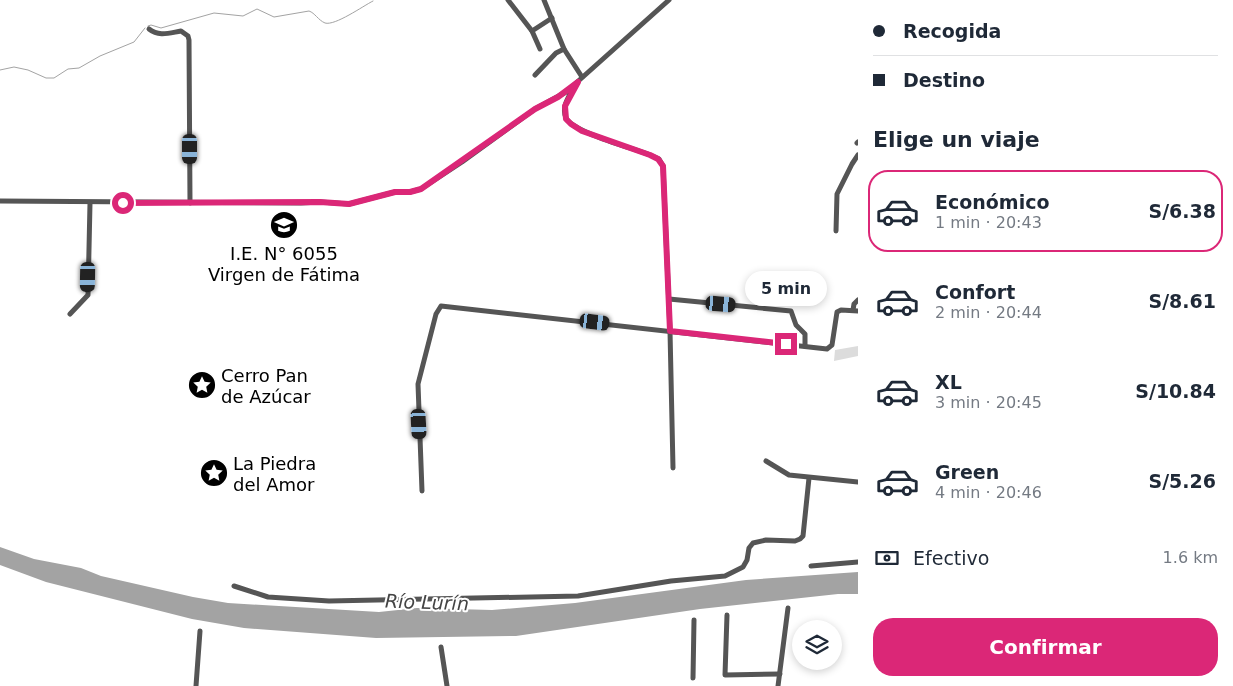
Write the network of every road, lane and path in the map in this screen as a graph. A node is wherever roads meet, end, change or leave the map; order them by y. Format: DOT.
graph roads {
  1 [pos="508,0"];
  2 [pos="544,0"];
  3 [pos="668,0"];
  4 [pos="552,18"];
  5 [pos="149,29"];
  6 [pos="532,31"];
  7 [pos="540,49"];
  8 [pos="564,49"];
  9 [pos="535,75"];
  10 [pos="580,80"];
  11 [pos="858,155"];
  12 [pos="0,201"];
  13 [pos="90,203"];
  14 [pos="190,203"];
  15 [pos="836,230"];
  16 [pos="669,300"];
  17 [pos="858,300"];
  18 [pos="855,311"];
  19 [pos="70,314"];
  20 [pos="670,331"];
  21 [pos="805,346"];
  22 [pos="766,462"];
  23 [pos="673,468"];
  24 [pos="809,478"];
  25 [pos="858,482"];
  26 [pos="422,491"];
  27 [pos="858,562"];
  28 [pos="811,566"];
  29 [pos="234,586"];
  30 [pos="788,608"];
  31 [pos="727,615"];
  32 [pos="694,620"];
  33 [pos="200,631"];
  34 [pos="440,647"];
  35 [pos="780,674"];
  36 [pos="693,678"];
  37 [pos="196,686"];
  38 [pos="447,686"];
  39 [pos="778,686"];
  1 -- 6 [label="street"];
  2 -- 4 [label="street"];
  3 -- 10 [label="street"];
  4 -- 6 [label="street"];
  4 -- 8 [label="street"];
  5 -- 14 [label="street"];
  6 -- 7 [label="street"];
  8 -- 9 [label="street"];
  8 -- 10 [label="street"];
  10 -- 14 [label="street"];
  10 -- 16 [label="street"];
  11 -- 15 [label="street"];
  12 -- 13 [label="street"];
  13 -- 14 [label="street"];
  13 -- 19 [label="street"];
  16 -- 20 [label="street"];
  16 -- 21 [label="street"];
  17 -- 18 [label="street"];
  18 -- 21 [label="street"];
  20 -- 21 [label="street"];
  20 -- 23 [label="street"];
  20 -- 26 [label="street"];
  22 -- 24 [label="street"];
  24 -- 25 [label="street"];
  24 -- 29 [label="street"];
  27 -- 28 [label="street"];
  30 -- 35 [label="street"];
  31 -- 35 [label="street"];
  32 -- 36 [label="street"];
  33 -- 37 [label="street"];
  34 -- 38 [label="street"];
  35 -- 39 [label="street"];
}
